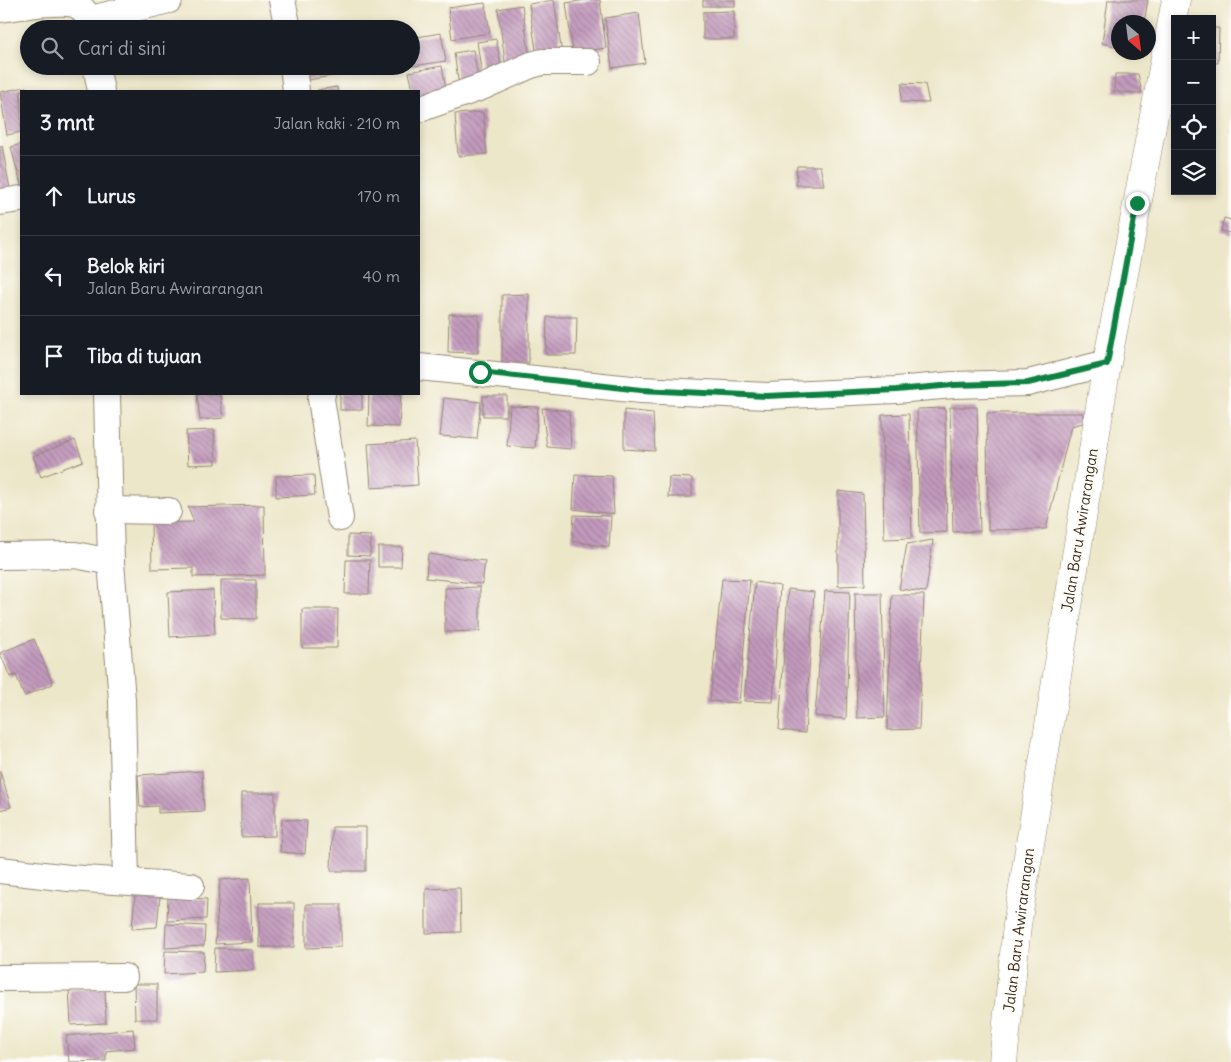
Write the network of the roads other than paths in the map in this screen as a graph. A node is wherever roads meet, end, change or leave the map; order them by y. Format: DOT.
graph roads {
  1 [pos="169,0"];
  2 [pos="282,0"];
  3 [pos="1176,0"];
  4 [pos="0,9"];
  5 [pos="88,20"];
  6 [pos="104,20"];
  7 [pos="286,20"];
  8 [pos="588,62"];
  9 [pos="98,75"];
  10 [pos="294,75"];
  11 [pos="101,90"];
  12 [pos="296,90"];
  13 [pos="420,109"];
  14 [pos="20,199"];
  15 [pos="0,202"];
  16 [pos="1107,364"];
  17 [pos="420,367"];
  18 [pos="107,395"];
  19 [pos="322,395"];
  20 [pos="108,510"];
  21 [pos="168,511"];
  22 [pos="340,518"];
  23 [pos="0,556"];
  24 [pos="111,562"];
  25 [pos="0,870"];
  26 [pos="126,881"];
  27 [pos="191,886"];
  28 [pos="124,977"];
  29 [pos="0,978"];
  30 [pos="1003,1062"];
  1 -- 6 [label="street"];
  2 -- 7 [label="street"];
  3 -- 16 [label="street, Jalan Baru Awirarangan"];
  4 -- 5 [label="street"];
  8 -- 13 [label="street"];
  9 -- 11 [label="street"];
  10 -- 12 [label="street"];
  14 -- 15 [label="street"];
  16 -- 17 [label="street"];
  16 -- 30 [label="street, Jalan Baru Awirarangan"];
  18 -- 20 [label="street"];
  19 -- 22 [label="street"];
  20 -- 21 [label="street"];
  20 -- 24 [label="street"];
  23 -- 24 [label="street"];
  24 -- 26 [label="street"];
  25 -- 26 [label="street"];
  26 -- 27 [label="street"];
  28 -- 29 [label="street"];
}
